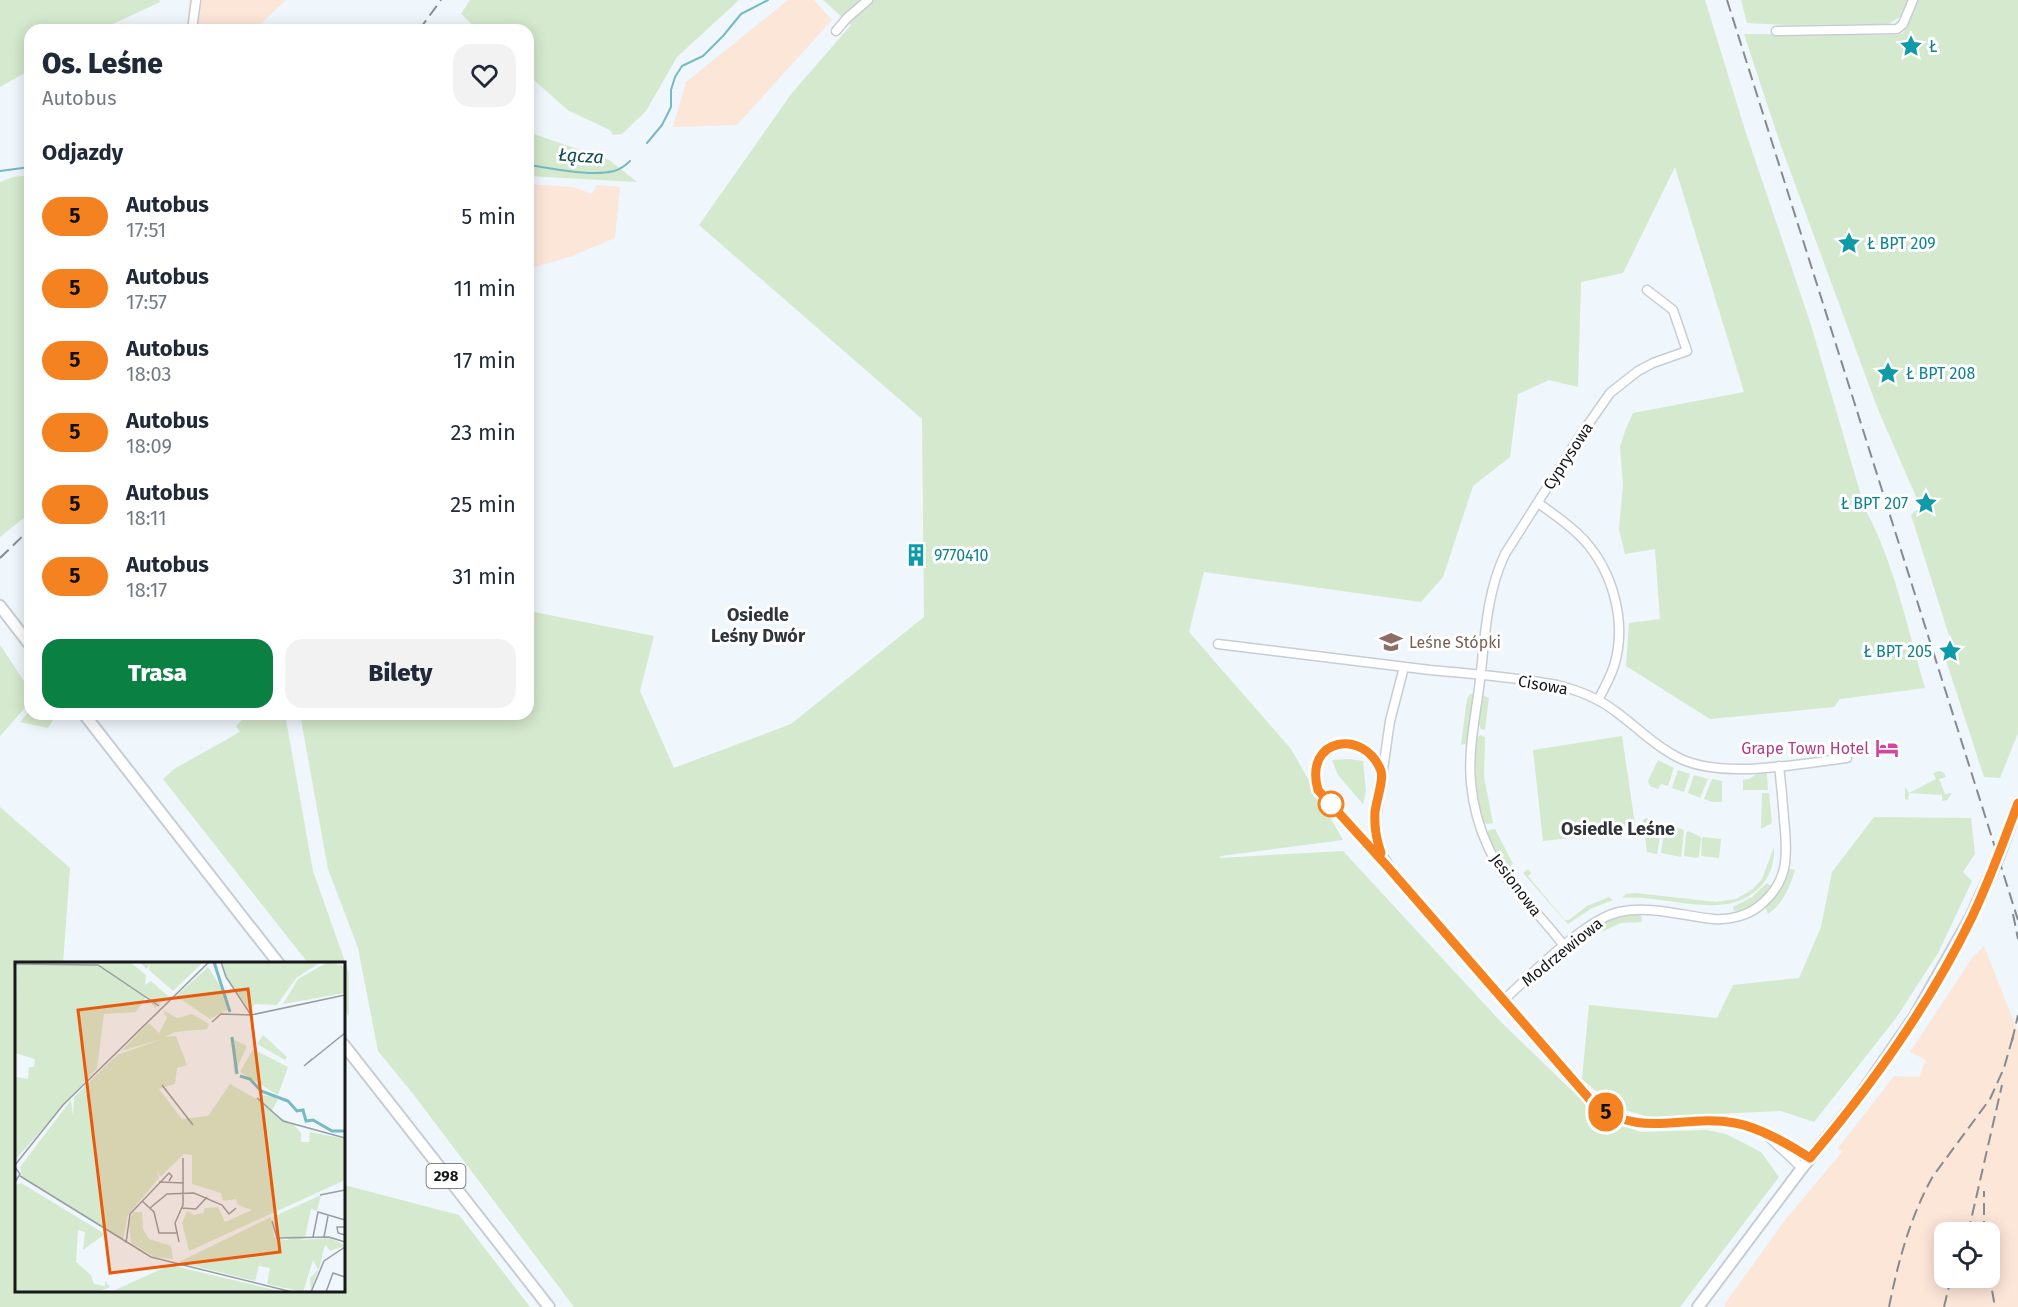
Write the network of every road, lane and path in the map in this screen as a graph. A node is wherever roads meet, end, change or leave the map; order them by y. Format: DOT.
graph roads {
  1 [pos="196,0"];
  2 [pos="868,0"];
  3 [pos="1913,0"];
  4 [pos="193,24"];
  5 [pos="836,31"];
  6 [pos="1776,31"];
  7 [pos="1647,290"];
  8 [pos="1538,503"];
  9 [pos="0,606"];
  10 [pos="24,637"];
  11 [pos="1218,644"];
  12 [pos="1404,667"];
  13 [pos="1480,675"];
  14 [pos="1598,700"];
  15 [pos="89,720"];
  16 [pos="1847,759"];
  17 [pos="1779,766"];
  18 [pos="2018,803"];
  19 [pos="1564,946"];
  20 [pos="278,962"];
  21 [pos="1503,1000"];
  22 [pos="345,1045"];
  23 [pos="1769,1136"];
  24 [pos="1810,1158"];
  25 [pos="1802,1168"];
  26 [pos="549,1307"];
  27 [pos="1698,1307"];
  1 -- 4 [label="street"];
  2 -- 5 [label="street"];
  3 -- 6 [label="street"];
  7 -- 8 [label="street, Cyprysowa"];
  8 -- 13 [label="street, Cyprysowa"];
  8 -- 14 [label="street"];
  9 -- 10 [label="main road"];
  11 -- 12 [label="street, Cisowa"];
  12 -- 13 [label="street, Cisowa"];
  12 -- 21 [label="street"];
  13 -- 14 [label="street, Cisowa"];
  13 -- 19 [label="street, Jesionowa"];
  14 -- 17 [label="street, Cisowa"];
  15 -- 20 [label="main road"];
  16 -- 17 [label="street, Cisowa"];
  17 -- 19 [label="street, Modrzewiowa"];
  18 -- 24 [label="main road"];
  19 -- 21 [label="street, Modrzewiowa"];
  21 -- 23 [label="street"];
  22 -- 26 [label="main road, 298"];
  23 -- 24 [label="street"];
  23 -- 25 [label="street"];
  24 -- 25 [label="main road"];
  25 -- 27 [label="main road"];
}
